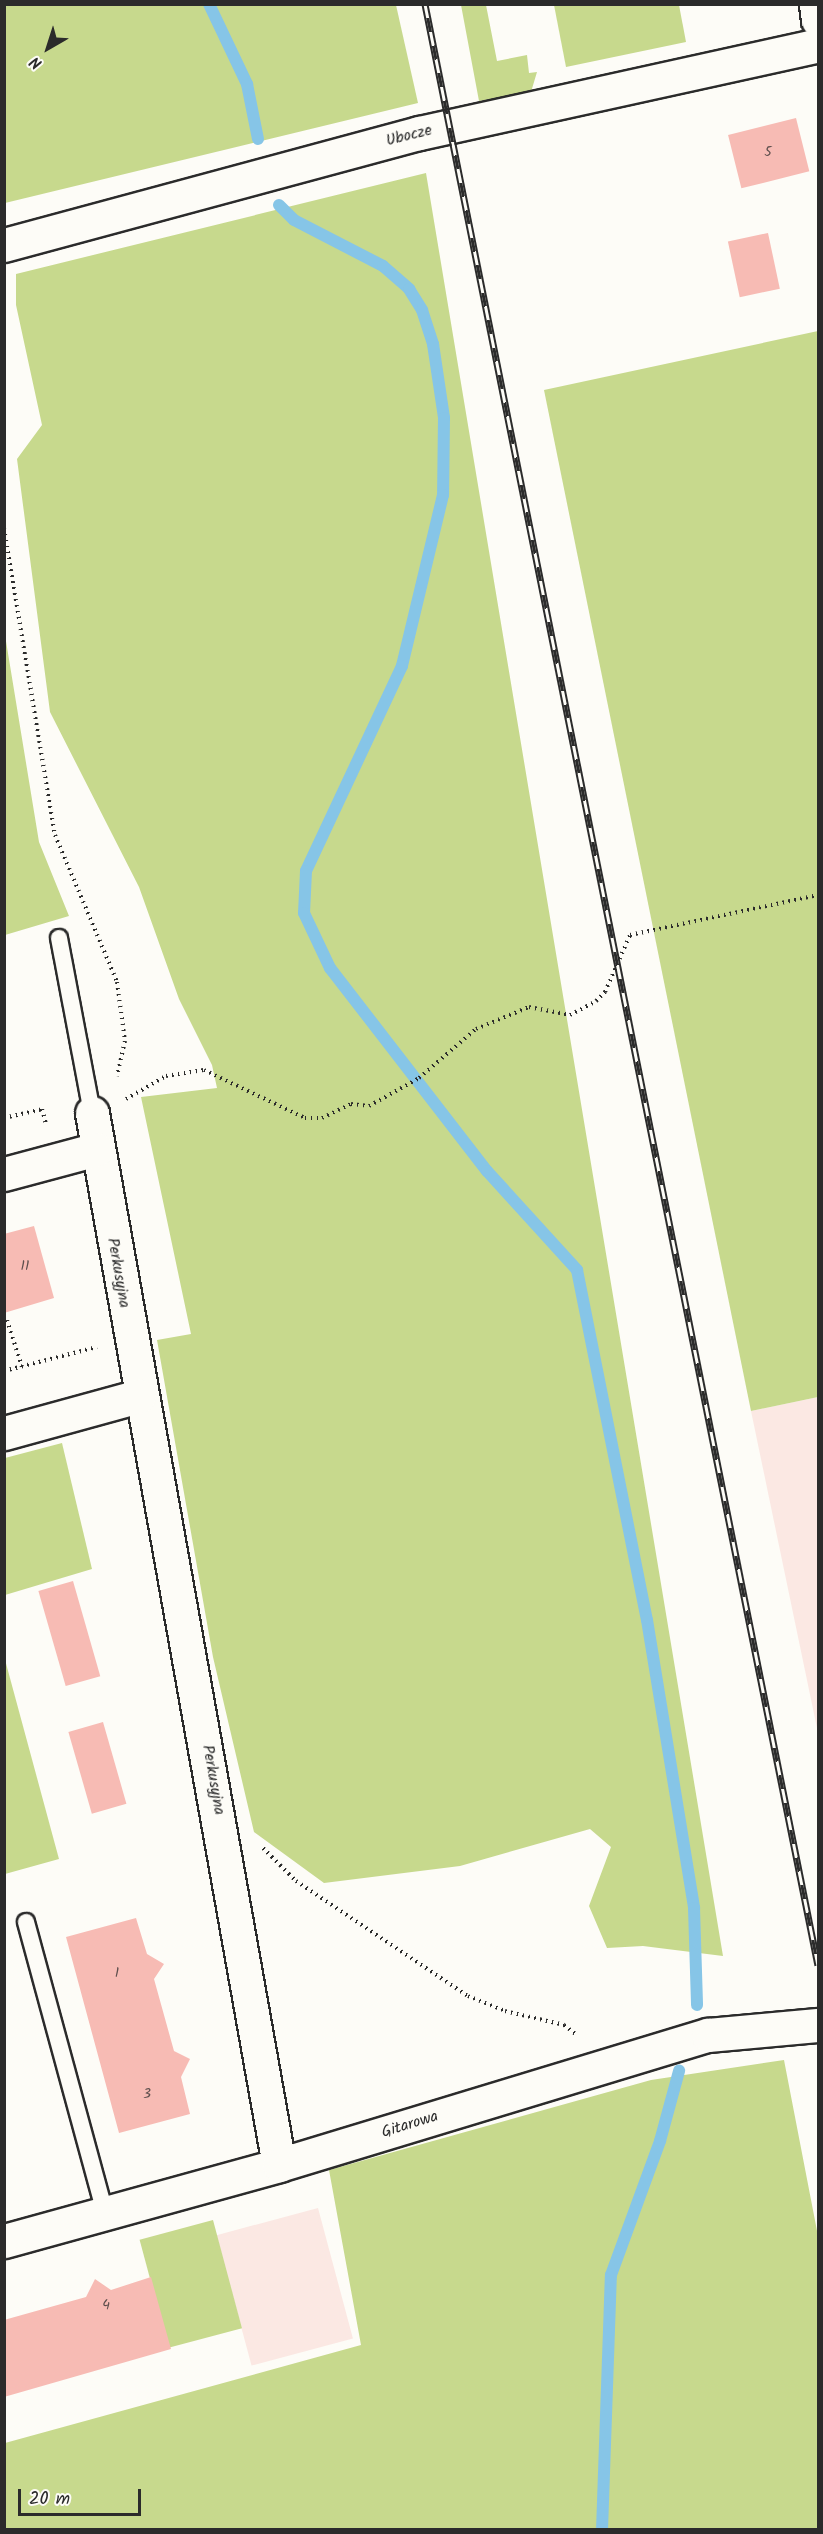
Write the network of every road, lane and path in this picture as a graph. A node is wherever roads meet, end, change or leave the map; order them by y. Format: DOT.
graph roads {
  1 [pos="816,4"];
  2 [pos="819,20"];
  3 [pos="819,45"];
  4 [pos="4,245"];
  5 [pos="4,528"];
  6 [pos="819,895"];
  7 [pos="59,938"];
  8 [pos="92,1113"];
  9 [pos="97,1149"];
  10 [pos="4,1174"];
  11 [pos="7,1320"];
  12 [pos="129,1338"];
  13 [pos="22,1366"];
  14 [pos="4,1371"];
  15 [pos="139,1396"];
  16 [pos="4,1433"];
  17 [pos="225,1849"];
  18 [pos="26,1922"];
  19 [pos="819,2025"];
  20 [pos="617,2063"];
  21 [pos="279,2165"];
  22 [pos="105,2213"];
  23 [pos="4,2241"];
  1 -- 2 [label="street"];
  3 -- 4 [label="street, Ubocze"];
  5 -- 8 [label="path"];
  6 -- 8 [label="path"];
  7 -- 8 [label="lane"];
  8 -- 9 [label="street, Perkusyjna"];
  9 -- 10 [label="street"];
  9 -- 12 [label="street, Perkusyjna"];
  11 -- 13 [label="path"];
  12 -- 13 [label="path"];
  12 -- 15 [label="street, Perkusyjna"];
  13 -- 14 [label="path"];
  15 -- 16 [label="street"];
  15 -- 17 [label="street, Perkusyjna"];
  17 -- 20 [label="path"];
  17 -- 21 [label="street, Perkusyjna"];
  18 -- 22 [label="lane"];
  19 -- 20 [label="street, Gitarowa"];
  20 -- 21 [label="street, Gitarowa"];
  21 -- 22 [label="street, Gitarowa"];
  22 -- 23 [label="street, Gitarowa"];
}
